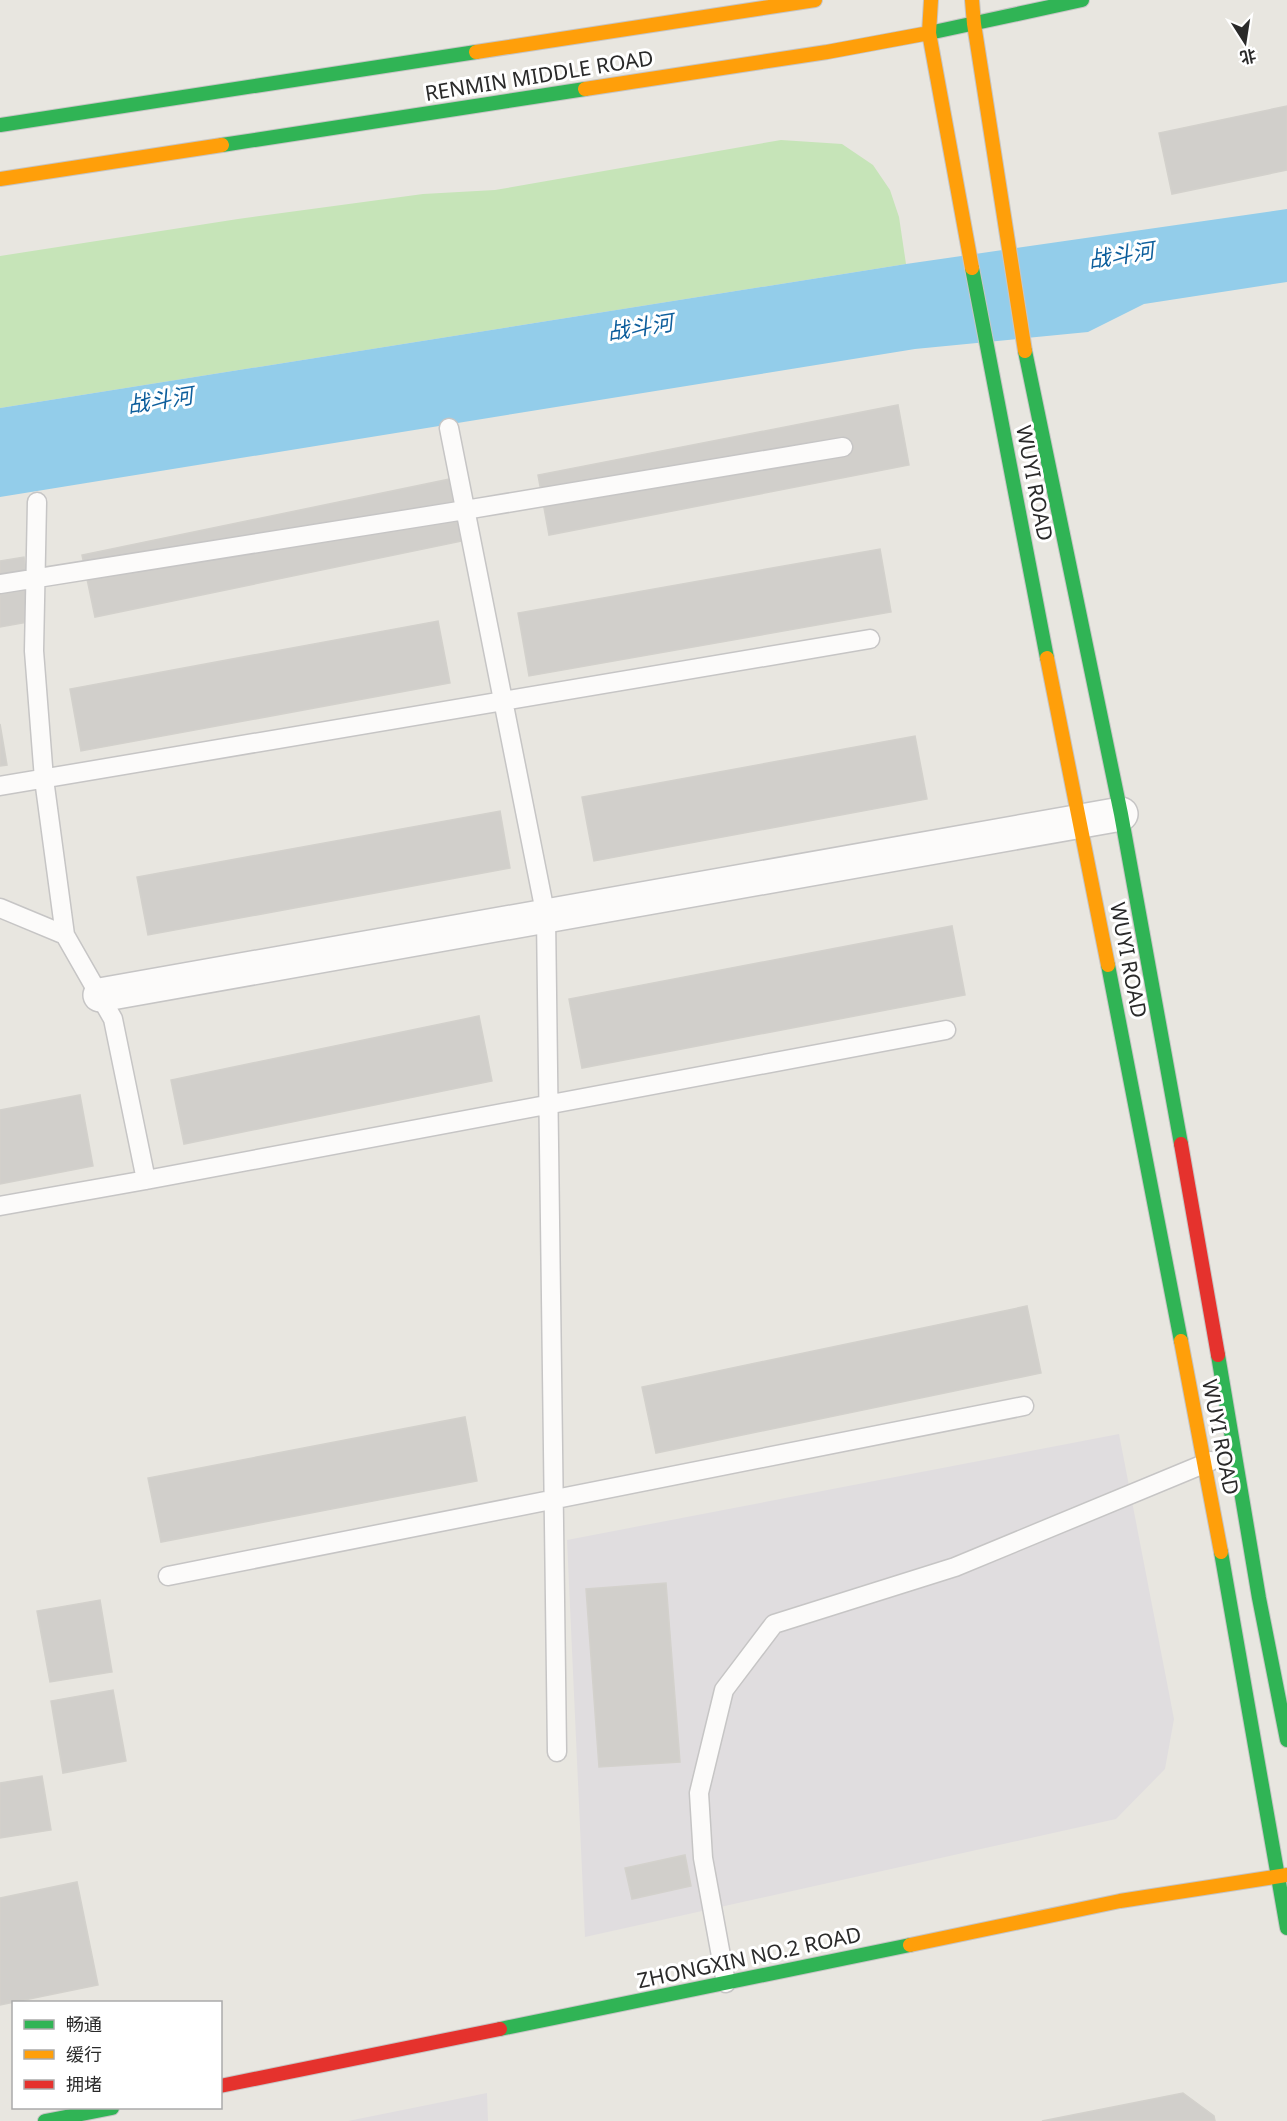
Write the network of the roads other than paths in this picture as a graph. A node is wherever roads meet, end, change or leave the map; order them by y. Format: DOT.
graph roads {
  1 [pos="814,0"];
  2 [pos="931,0"];
  3 [pos="972,0"];
  4 [pos="1082,0"];
  5 [pos="974,24"];
  6 [pos="929,33"];
  7 [pos="0,125"];
  8 [pos="0,179"];
  9 [pos="449,428"];
  10 [pos="843,447"];
  11 [pos="37,502"];
  12 [pos="465,510"];
  13 [pos="35,578"];
  14 [pos="0,584"];
  15 [pos="870,639"];
  16 [pos="503,701"];
  17 [pos="44,779"];
  18 [pos="0,786"];
  19 [pos="1121,814"];
  20 [pos="0,908"];
  21 [pos="546,917"];
  22 [pos="65,934"];
  23 [pos="100,995"];
  24 [pos="946,1030"];
  25 [pos="549,1103"];
  26 [pos="146,1180"];
  27 [pos="0,1206"];
  28 [pos="1024,1406"];
  29 [pos="1235,1451"];
  30 [pos="554,1500"];
  31 [pos="168,1576"];
  32 [pos="1287,1740"];
  33 [pos="557,1752"];
  34 [pos="1282,1875"];
  35 [pos="1287,1928"];
  36 [pos="726,1983"];
  37 [pos="222,2086"];
  38 [pos="107,2109"];
  39 [pos="45,2121"];
  1 -- 7 [label="main road, RENMIN MIDDLE ROAD"];
  2 -- 6 [label="main road, WUYI ROAD"];
  3 -- 5 [label="main road, WUYI ROAD"];
  4 -- 5 [label="main road, RENMIN MIDDLE ROAD"];
  5 -- 6 [label="main road, RENMIN MIDDLE ROAD"];
  5 -- 19 [label="main road, WUYI ROAD"];
  6 -- 8 [label="main road, RENMIN MIDDLE ROAD"];
  6 -- 34 [label="main road, WUYI ROAD"];
  9 -- 12 [label="lane"];
  10 -- 12 [label="lane"];
  11 -- 13 [label="lane"];
  12 -- 13 [label="lane"];
  12 -- 16 [label="lane"];
  13 -- 14 [label="lane"];
  13 -- 17 [label="lane"];
  15 -- 16 [label="lane"];
  16 -- 17 [label="lane"];
  16 -- 21 [label="lane"];
  17 -- 18 [label="lane"];
  17 -- 22 [label="lane"];
  19 -- 21 [label="street"];
  19 -- 29 [label="main road, WUYI ROAD"];
  20 -- 22 [label="lane"];
  21 -- 23 [label="street"];
  21 -- 25 [label="lane"];
  22 -- 23 [label="lane"];
  23 -- 26 [label="lane"];
  24 -- 25 [label="lane"];
  25 -- 26 [label="lane"];
  25 -- 30 [label="lane"];
  26 -- 27 [label="lane"];
  28 -- 30 [label="lane"];
  29 -- 32 [label="main road, WUYI ROAD"];
  29 -- 36 [label="lane"];
  30 -- 31 [label="lane"];
  30 -- 33 [label="lane"];
  34 -- 35 [label="main road, WUYI ROAD"];
  34 -- 36 [label="main road, ZHONGXIN NO.2 ROAD"];
  36 -- 37 [label="main road, ZHONGXIN NO.2 ROAD"];
  38 -- 39 [label="main road"];
}
